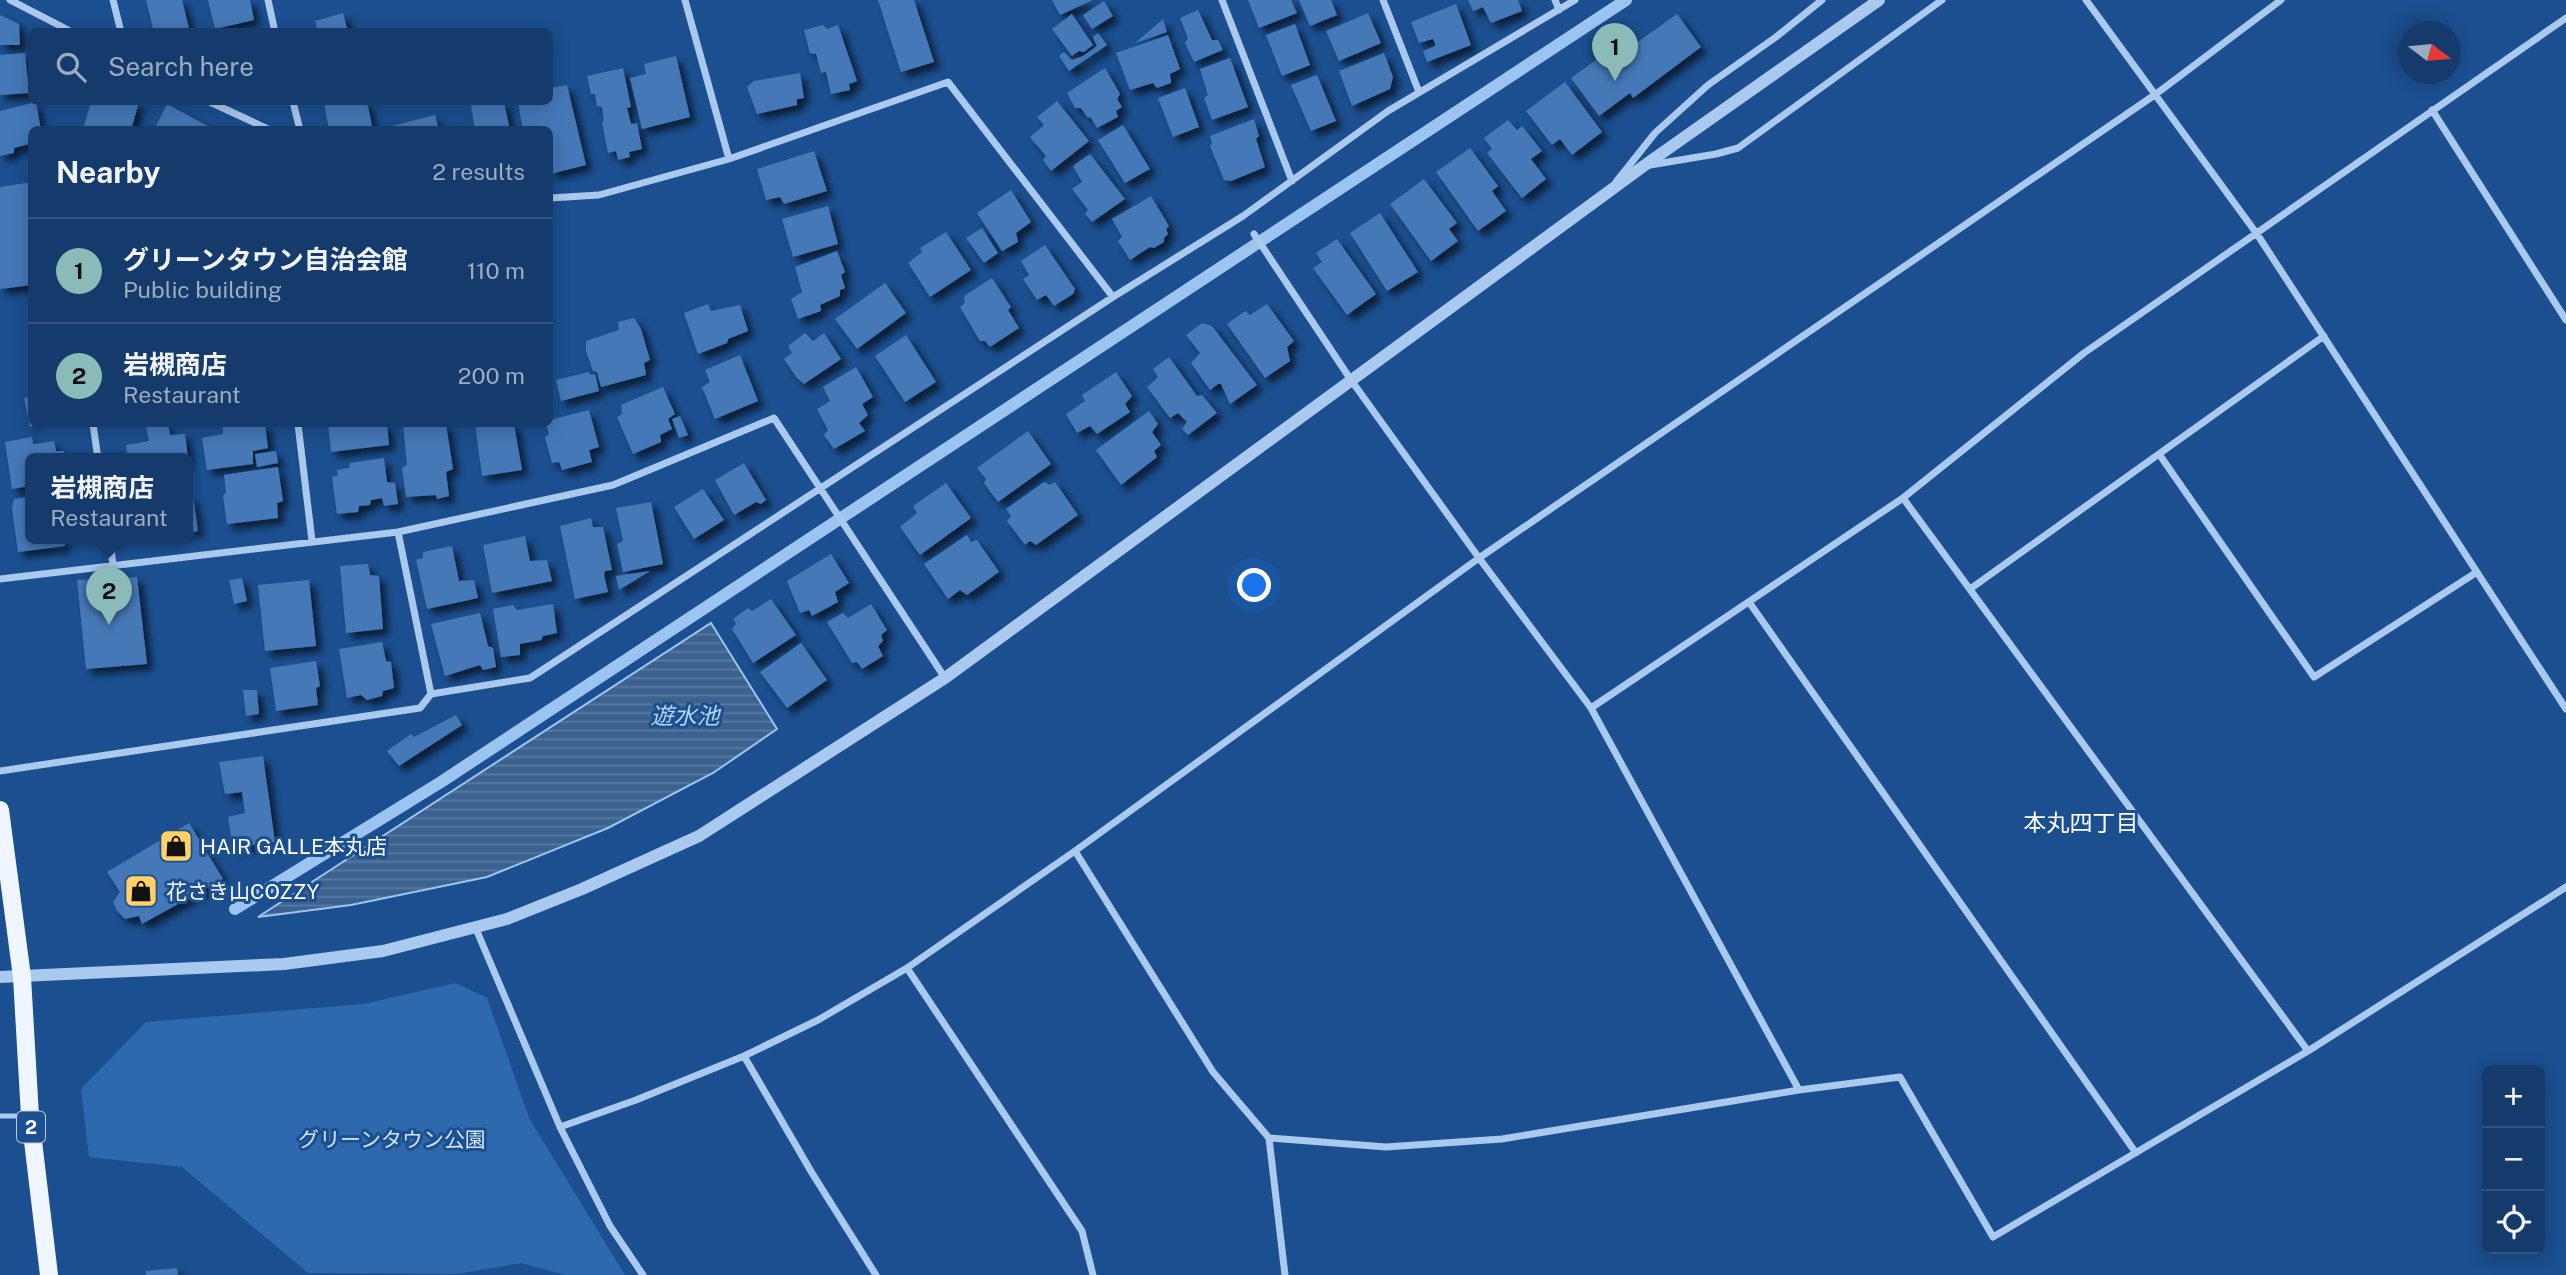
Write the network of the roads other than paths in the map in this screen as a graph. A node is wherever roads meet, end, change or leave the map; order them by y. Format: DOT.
graph roads {
  1 [pos="10,0"];
  2 [pos="113,0"];
  3 [pos="268,0"];
  4 [pos="685,0"];
  5 [pos="1222,0"];
  6 [pos="1383,0"];
  7 [pos="1555,0"];
  8 [pos="1574,0"];
  9 [pos="1822,0"];
  10 [pos="1879,0"];
  11 [pos="1942,0"];
  12 [pos="2086,0"];
  13 [pos="2281,0"];
  14 [pos="1559,10"];
  15 [pos="2566,18"];
  16 [pos="64,28"];
  17 [pos="120,28"];
  18 [pos="274,28"];
  19 [pos="1419,92"];
  20 [pos="2156,94"];
  21 [pos="217,105"];
  22 [pos="294,105"];
  23 [pos="2432,110"];
  24 [pos="262,126"];
  25 [pos="299,126"];
  26 [pos="729,159"];
  27 [pos="1645,165"];
  28 [pos="1292,181"];
  29 [pos="1606,194"];
  30 [pos="553,198"];
  31 [pos="1254,234"];
  32 [pos="2257,234"];
  33 [pos="1113,297"];
  34 [pos="2566,320"];
  35 [pos="2324,336"];
  36 [pos="1351,380"];
  37 [pos="93,427"];
  38 [pos="298,427"];
  39 [pos="97,453"];
  40 [pos="2159,454"];
  41 [pos="820,487"];
  42 [pos="1903,498"];
  43 [pos="398,532"];
  44 [pos="312,541"];
  45 [pos="111,544"];
  46 [pos="1479,558"];
  47 [pos="113,566"];
  48 [pos="2477,572"];
  49 [pos="0,579"];
  50 [pos="1970,589"];
  51 [pos="1749,602"];
  52 [pos="945,678"];
  53 [pos="431,694"];
  54 [pos="1591,708"];
  55 [pos="2566,709"];
  56 [pos="0,771"];
  57 [pos="0,810"];
  58 [pos="1074,851"];
  59 [pos="2566,887"];
  60 [pos="475,929"];
  61 [pos="907,968"];
  62 [pos="0,977"];
  63 [pos="22,977"];
  64 [pos="2308,1051"];
  65 [pos="744,1056"];
  66 [pos="1799,1090"];
  67 [pos="0,1116"];
  68 [pos="30,1116"];
  69 [pos="559,1127"];
  70 [pos="1269,1138"];
  71 [pos="2136,1153"];
  72 [pos="49,1275"];
  73 [pos="643,1275"];
  74 [pos="876,1275"];
  75 [pos="1093,1275"];
  76 [pos="1285,1275"];
  1 -- 16 [label="street"];
  2 -- 17 [label="street"];
  3 -- 18 [label="street"];
  4 -- 26 [label="street"];
  5 -- 28 [label="street"];
  6 -- 19 [label="street"];
  7 -- 14 [label="street"];
  8 -- 14 [label="street"];
  9 -- 29 [label="street"];
  10 -- 27 [label="street"];
  11 -- 27 [label="street"];
  12 -- 20 [label="street"];
  13 -- 20 [label="street"];
  14 -- 19 [label="street"];
  15 -- 23 [label="street"];
  19 -- 28 [label="street"];
  20 -- 32 [label="street"];
  20 -- 46 [label="street"];
  21 -- 24 [label="street"];
  22 -- 25 [label="street"];
  23 -- 32 [label="street"];
  23 -- 34 [label="street"];
  26 -- 30 [label="street"];
  26 -- 33 [label="street"];
  27 -- 29 [label="street"];
  28 -- 33 [label="street"];
  29 -- 36 [label="street"];
  31 -- 36 [label="street"];
  32 -- 35 [label="street"];
  32 -- 42 [label="street"];
  33 -- 41 [label="street"];
  35 -- 40 [label="street"];
  35 -- 48 [label="street"];
  36 -- 46 [label="street"];
  36 -- 52 [label="street"];
  37 -- 39 [label="street"];
  38 -- 44 [label="street"];
  40 -- 48 [label="street"];
  40 -- 50 [label="street"];
  41 -- 43 [label="street"];
  41 -- 52 [label="street"];
  41 -- 53 [label="street"];
  42 -- 50 [label="street"];
  42 -- 51 [label="street"];
  43 -- 44 [label="street"];
  43 -- 53 [label="street"];
  44 -- 47 [label="street"];
  45 -- 47 [label="street"];
  46 -- 54 [label="street"];
  46 -- 58 [label="street"];
  47 -- 49 [label="street"];
  48 -- 55 [label="street"];
  50 -- 64 [label="street"];
  51 -- 54 [label="street"];
  51 -- 71 [label="street"];
  52 -- 60 [label="street"];
  53 -- 56 [label="street"];
  54 -- 66 [label="street"];
  57 -- 63 [label="main road, 2"];
  58 -- 61 [label="street"];
  58 -- 70 [label="street"];
  59 -- 64 [label="street"];
  60 -- 63 [label="street"];
  60 -- 69 [label="street"];
  61 -- 65 [label="street"];
  61 -- 75 [label="street"];
  62 -- 63 [label="street"];
  63 -- 68 [label="main road, 2"];
  64 -- 71 [label="street"];
  65 -- 69 [label="street"];
  65 -- 74 [label="street"];
  66 -- 70 [label="street"];
  66 -- 71 [label="street"];
  67 -- 68 [label="lane"];
  68 -- 72 [label="main road, 2"];
  69 -- 73 [label="street"];
  70 -- 76 [label="street"];
}
